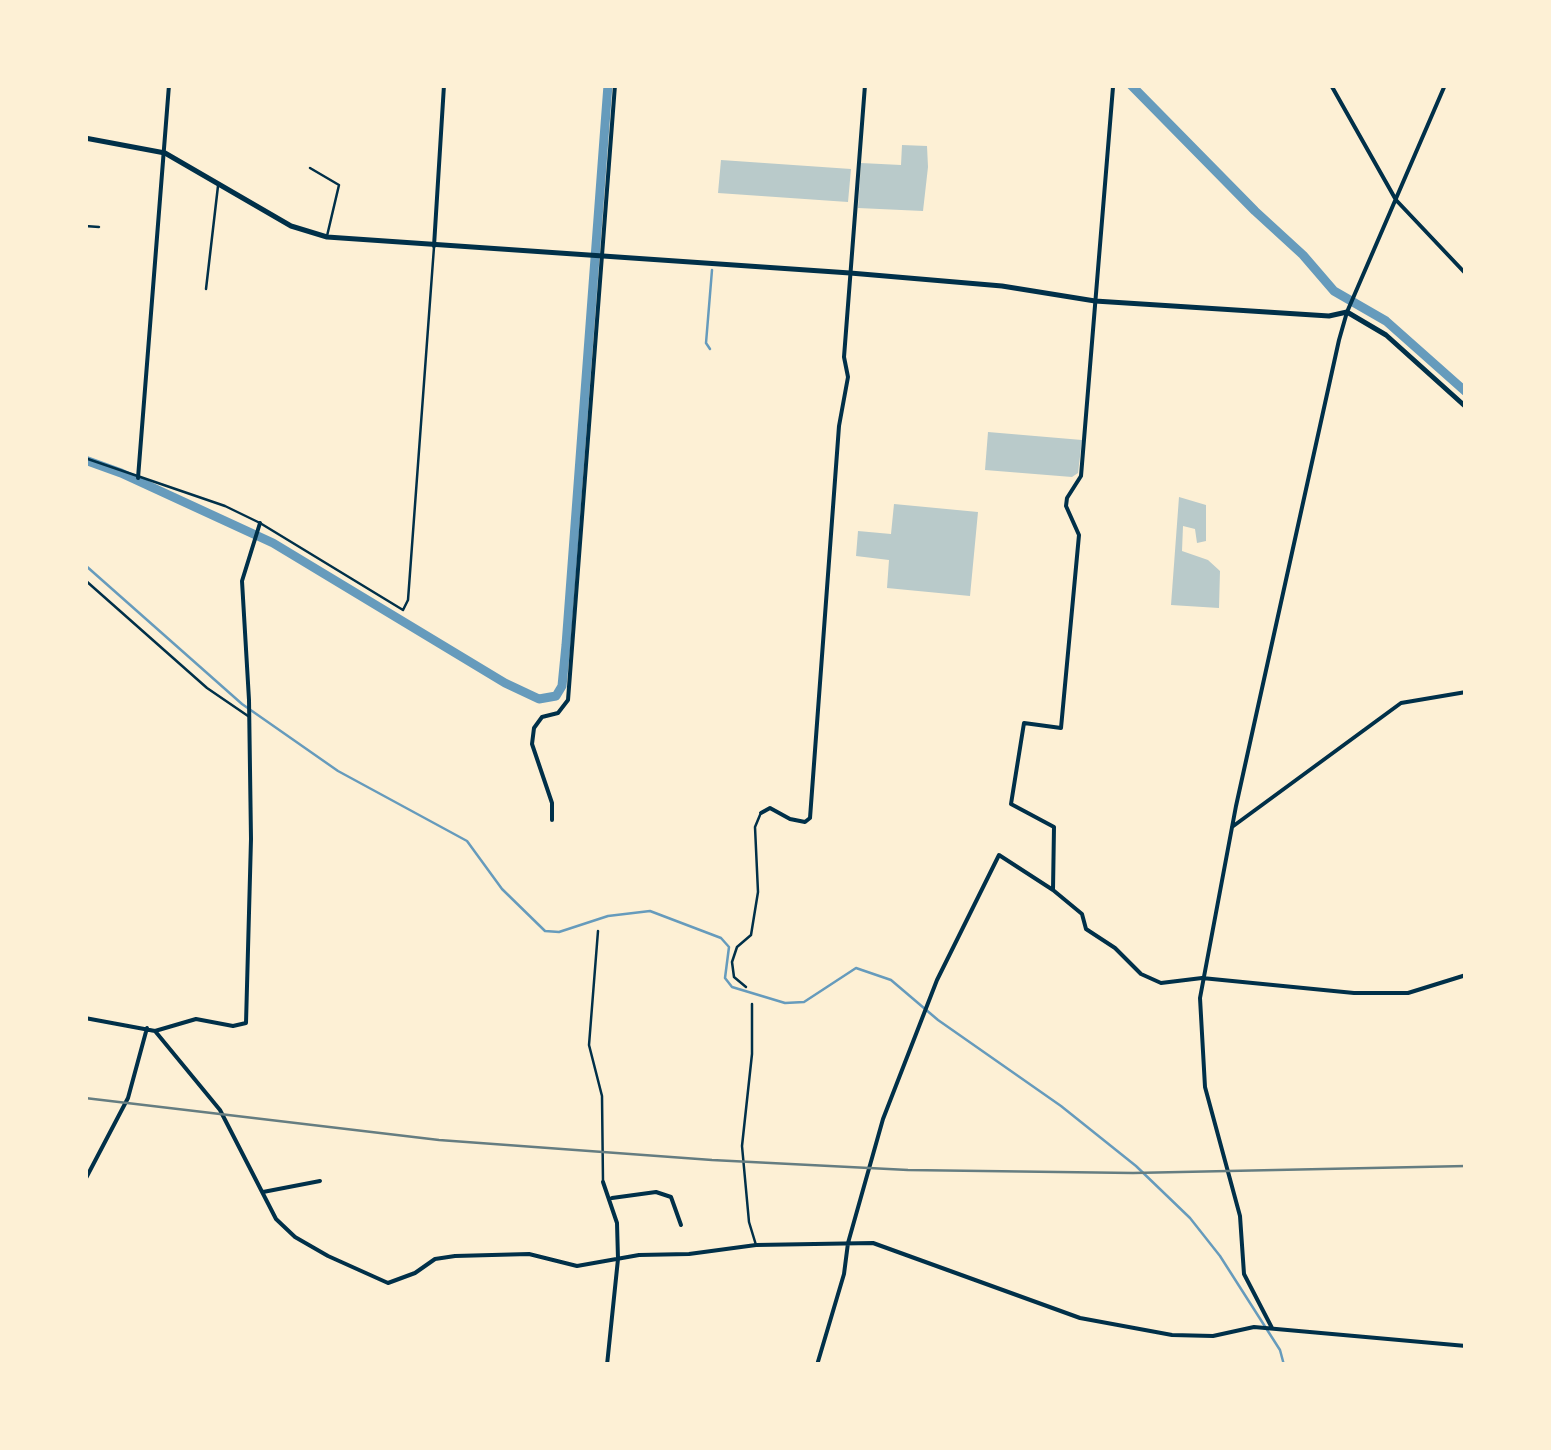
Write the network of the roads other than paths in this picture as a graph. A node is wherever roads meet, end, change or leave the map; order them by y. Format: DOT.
graph roads {
  1 [pos="169,85"];
  2 [pos="444,85"];
  3 [pos="614,85"];
  4 [pos="864,85"];
  5 [pos="1330,85"];
  6 [pos="1445,85"];
  7 [pos="1114,87"];
  8 [pos="85,138"];
  9 [pos="165,153"];
  10 [pos="310,168"];
  11 [pos="218,184"];
  12 [pos="1396,200"];
  13 [pos="85,226"];
  14 [pos="99,227"];
  15 [pos="326,237"];
  16 [pos="434,246"];
  17 [pos="602,258"];
  18 [pos="850,272"];
  19 [pos="1466,274"];
  20 [pos="206,288"];
  21 [pos="1094,301"];
  22 [pos="1347,312"];
  23 [pos="1466,407"];
  24 [pos="85,458"];
  25 [pos="138,478"];
  26 [pos="260,523"];
  27 [pos="85,580"];
  28 [pos="1466,692"];
  29 [pos="249,715"];
  30 [pos="761,813"];
  31 [pos="552,820"];
  32 [pos="1232,828"];
  33 [pos="1053,890"];
  34 [pos="598,931"];
  35 [pos="1466,975"];
  36 [pos="1202,978"];
  37 [pos="746,987"];
  38 [pos="752,1004"];
  39 [pos="85,1018"];
  40 [pos="147,1028"];
  41 [pos="155,1031"];
  42 [pos="85,1180"];
  43 [pos="320,1181"];
  44 [pos="603,1182"];
  45 [pos="262,1192"];
  46 [pos="611,1198"];
  47 [pos="681,1225"];
  48 [pos="848,1243"];
  49 [pos="756,1245"];
  50 [pos="618,1259"];
  51 [pos="1272,1328"];
  52 [pos="1466,1346"];
  53 [pos="607,1365"];
  54 [pos="817,1365"];
  1 -- 9 [label="street"];
  2 -- 16 [label="street"];
  3 -- 17 [label="street"];
  4 -- 18 [label="street"];
  5 -- 12 [label="street"];
  6 -- 12 [label="street"];
  7 -- 21 [label="street"];
  8 -- 9 [label="street"];
  9 -- 11 [label="street"];
  9 -- 25 [label="street"];
  10 -- 15 [label="lane"];
  11 -- 15 [label="street"];
  11 -- 20 [label="lane"];
  12 -- 19 [label="street"];
  12 -- 22 [label="street"];
  13 -- 14 [label="lane"];
  15 -- 16 [label="street"];
  16 -- 17 [label="street"];
  16 -- 26 [label="lane"];
  17 -- 18 [label="street"];
  17 -- 31 [label="street"];
  18 -- 21 [label="street"];
  18 -- 30 [label="street"];
  21 -- 22 [label="street"];
  21 -- 33 [label="street"];
  22 -- 23 [label="street"];
  22 -- 32 [label="street"];
  24 -- 25 [label="lane"];
  25 -- 26 [label="lane"];
  26 -- 29 [label="street"];
  27 -- 29 [label="lane"];
  28 -- 32 [label="street"];
  29 -- 41 [label="street"];
  30 -- 37 [label="lane"];
  32 -- 36 [label="street"];
  33 -- 36 [label="street"];
  33 -- 48 [label="street"];
  34 -- 44 [label="lane"];
  35 -- 36 [label="street"];
  36 -- 51 [label="street"];
  38 -- 49 [label="lane"];
  39 -- 40 [label="street"];
  40 -- 41 [label="street"];
  40 -- 42 [label="street"];
  41 -- 45 [label="street"];
  43 -- 45 [label="street"];
  44 -- 46 [label="street"];
  45 -- 50 [label="street"];
  46 -- 47 [label="street"];
  46 -- 50 [label="street"];
  48 -- 49 [label="street"];
  48 -- 51 [label="street"];
  48 -- 54 [label="street"];
  49 -- 50 [label="street"];
  50 -- 53 [label="street"];
  51 -- 52 [label="street"];
}
